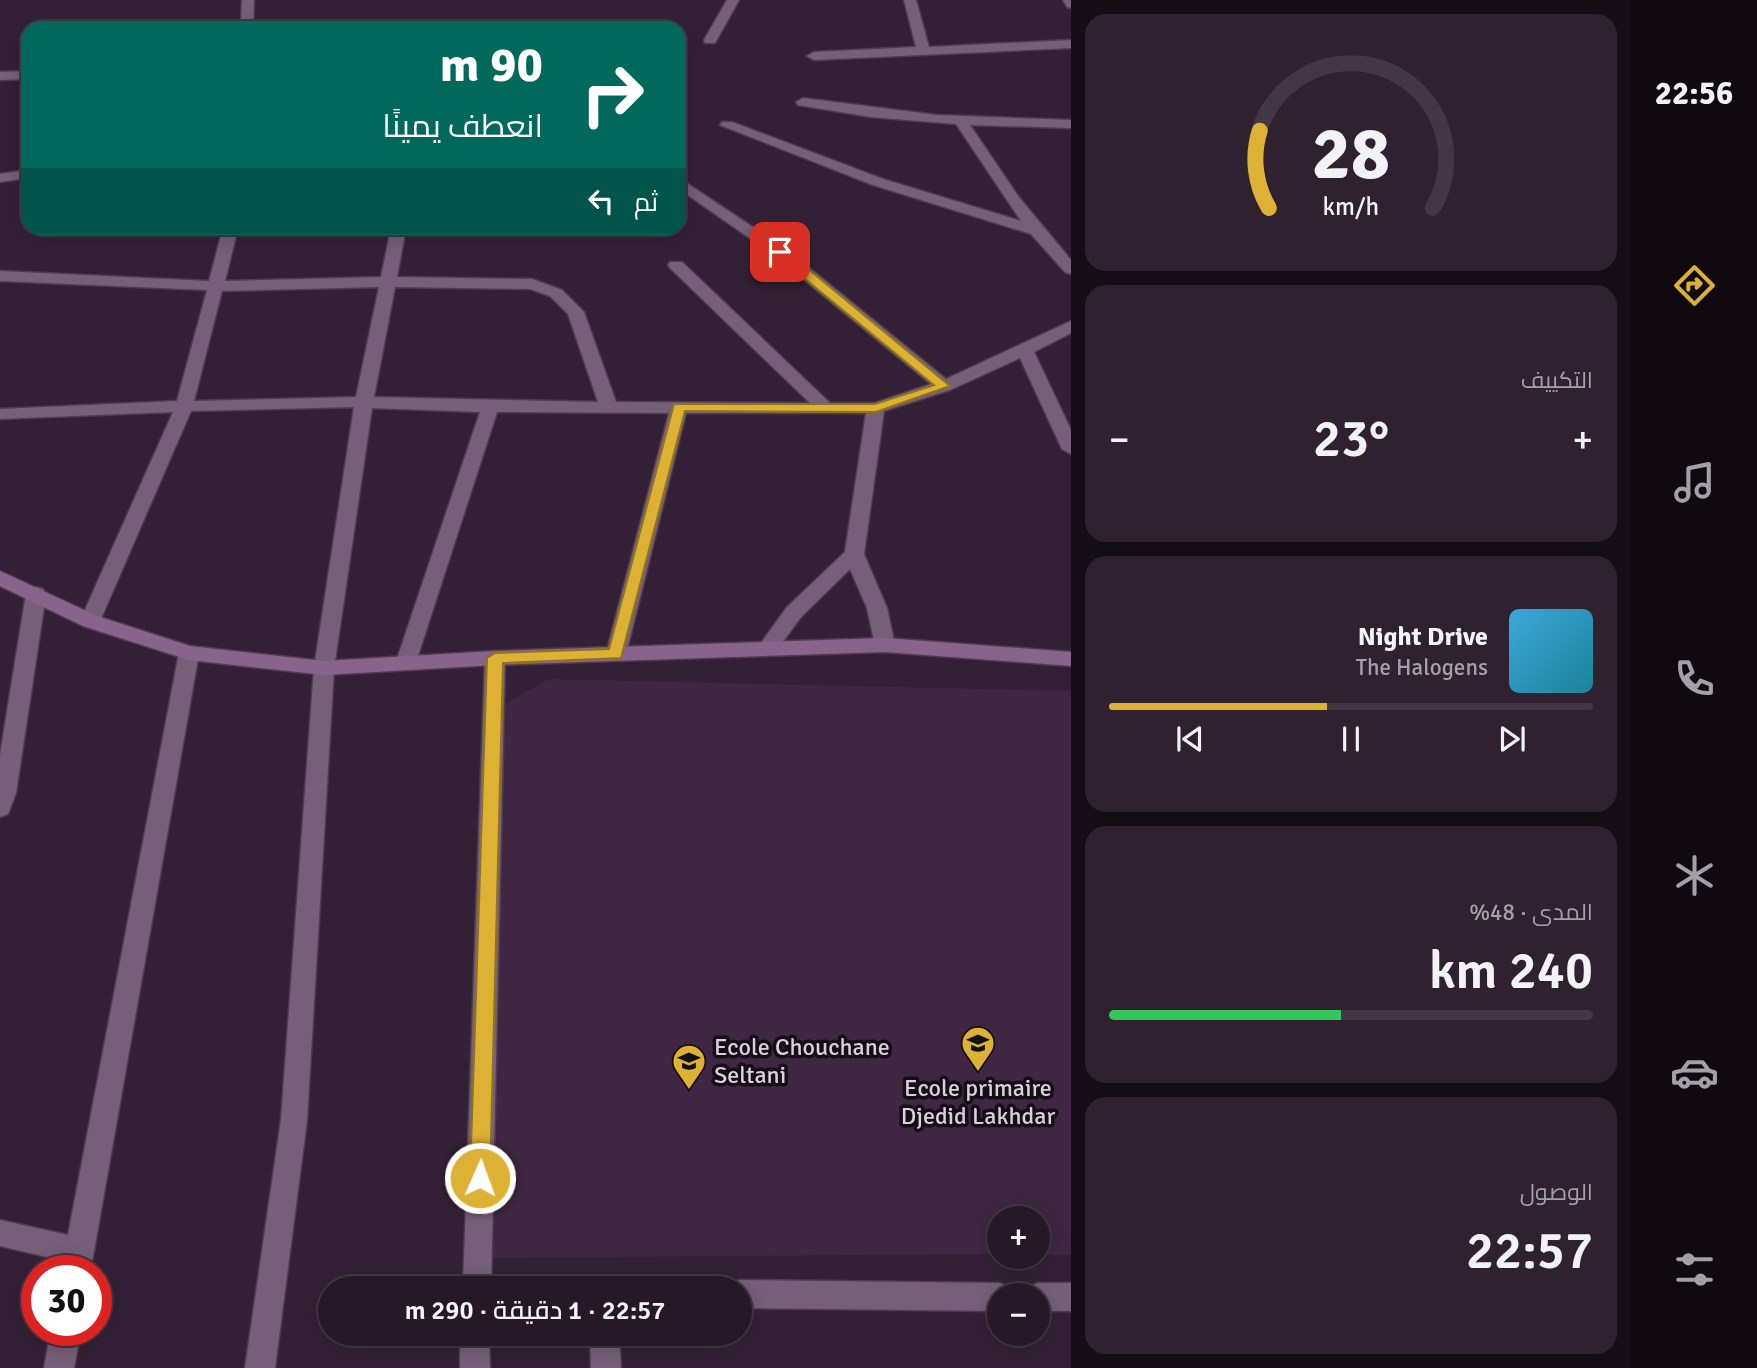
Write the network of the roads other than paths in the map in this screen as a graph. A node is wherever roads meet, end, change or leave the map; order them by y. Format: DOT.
graph roads {
  1 [pos="248,0"];
  2 [pos="733,0"];
  3 [pos="910,0"];
  4 [pos="247,21"];
  5 [pos="710,40"];
  6 [pos="1071,44"];
  7 [pos="924,51"];
  8 [pos="814,56"];
  9 [pos="21,75"];
  10 [pos="0,76"];
  11 [pos="803,102"];
  12 [pos="962,122"];
  13 [pos="1071,124"];
  14 [pos="727,125"];
  15 [pos="21,175"];
  16 [pos="0,178"];
  17 [pos="686,187"];
  18 [pos="1035,230"];
  19 [pos="229,235"];
  20 [pos="398,235"];
  21 [pos="676,265"];
  22 [pos="1071,269"];
  23 [pos="0,276"];
  24 [pos="388,282"];
  25 [pos="216,286"];
  26 [pos="1071,326"];
  27 [pos="1025,350"];
  28 [pos="944,386"];
  29 [pos="364,402"];
  30 [pos="184,406"];
  31 [pos="490,407"];
  32 [pos="679,407"];
  33 [pos="609,408"];
  34 [pos="826,408"];
  35 [pos="876,408"];
  36 [pos="0,414"];
  37 [pos="1071,449"];
  38 [pos="854,554"];
  39 [pos="0,578"];
  40 [pos="36,594"];
  41 [pos="90,621"];
  42 [pos="886,645"];
  43 [pos="766,650"];
  44 [pos="189,653"];
  45 [pos="616,654"];
  46 [pos="495,658"];
  47 [pos="1071,659"];
  48 [pos="406,662"];
  49 [pos="324,668"];
  50 [pos="0,808"];
  51 [pos="0,1233"];
  52 [pos="61,1255"];
  53 [pos="79,1255"];
  54 [pos="477,1276"];
  55 [pos="752,1294"];
  56 [pos="987,1297"];
  57 [pos="1050,1297"];
  58 [pos="1071,1297"];
  59 [pos="63,1346"];
  60 [pos="475,1346"];
  61 [pos="605,1346"];
  62 [pos="59,1368"];
  63 [pos="260,1368"];
  64 [pos="474,1368"];
  65 [pos="606,1368"];
  1 -- 4 [label="street"];
  2 -- 5 [label="street"];
  3 -- 7 [label="street"];
  6 -- 7 [label="street"];
  7 -- 8 [label="street"];
  9 -- 10 [label="street"];
  11 -- 12 [label="street"];
  12 -- 13 [label="street"];
  12 -- 18 [label="street"];
  14 -- 18 [label="street"];
  15 -- 16 [label="street"];
  17 -- 28 [label="street"];
  18 -- 22 [label="street"];
  19 -- 25 [label="street"];
  20 -- 24 [label="street"];
  21 -- 34 [label="street"];
  23 -- 25 [label="street"];
  24 -- 25 [label="street"];
  24 -- 29 [label="street"];
  24 -- 33 [label="street"];
  25 -- 30 [label="street"];
  26 -- 27 [label="street"];
  27 -- 28 [label="street"];
  27 -- 37 [label="street"];
  28 -- 35 [label="street"];
  29 -- 30 [label="street"];
  29 -- 31 [label="street"];
  29 -- 49 [label="street"];
  30 -- 36 [label="street"];
  30 -- 41 [label="street"];
  31 -- 33 [label="street"];
  31 -- 48 [label="street"];
  32 -- 33 [label="street"];
  32 -- 34 [label="street"];
  32 -- 45 [label="street"];
  34 -- 35 [label="street"];
  35 -- 38 [label="street"];
  38 -- 42 [label="street"];
  38 -- 43 [label="street"];
  39 -- 40 [label="street"];
  40 -- 41 [label="street"];
  40 -- 50 [label="street"];
  41 -- 44 [label="street"];
  42 -- 43 [label="street"];
  42 -- 47 [label="street"];
  43 -- 45 [label="street"];
  44 -- 49 [label="street"];
  44 -- 53 [label="street"];
  45 -- 46 [label="street"];
  46 -- 48 [label="street"];
  46 -- 54 [label="street"];
  48 -- 49 [label="street"];
  49 -- 63 [label="street"];
  51 -- 52 [label="street"];
  55 -- 56 [label="street"];
  57 -- 58 [label="street"];
  59 -- 62 [label="street"];
  60 -- 64 [label="street"];
  61 -- 65 [label="street"];
}
